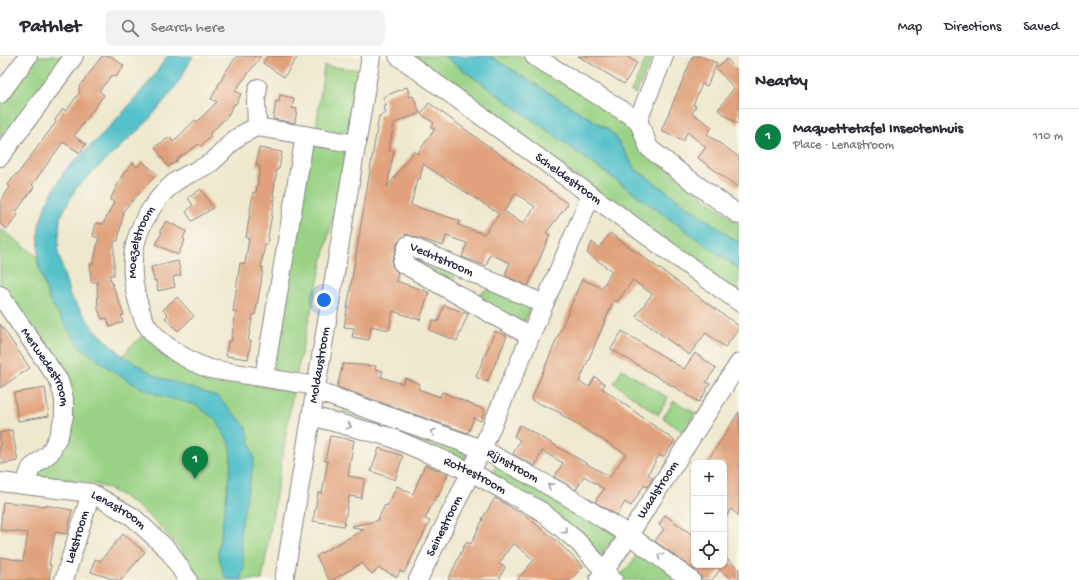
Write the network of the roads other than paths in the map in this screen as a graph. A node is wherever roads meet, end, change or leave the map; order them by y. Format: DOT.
graph roads {
  1 [pos="28,56"];
  2 [pos="74,56"];
  3 [pos="372,56"];
  4 [pos="398,56"];
  5 [pos="534,56"];
  6 [pos="664,56"];
  7 [pos="258,88"];
  8 [pos="0,94"];
  9 [pos="638,120"];
  10 [pos="257,127"];
  11 [pos="305,135"];
  12 [pos="357,144"];
  13 [pos="0,157"];
  14 [pos="591,195"];
  15 [pos="739,215"];
  16 [pos="488,280"];
  17 [pos="0,295"];
  18 [pos="462,296"];
  19 [pos="739,302"];
  20 [pos="544,304"];
  21 [pos="530,336"];
  22 [pos="739,363"];
  23 [pos="264,377"];
  24 [pos="316,389"];
  25 [pos="312,416"];
  26 [pos="482,449"];
  27 [pos="471,472"];
  28 [pos="0,482"];
  29 [pos="27,485"];
  30 [pos="91,493"];
  31 [pos="629,535"];
  32 [pos="605,577"];
  33 [pos="64,580"];
  34 [pos="188,580"];
  35 [pos="284,580"];
  36 [pos="418,580"];
  37 [pos="691,580"];
  1 -- 8 [label="street"];
  2 -- 13 [label="street"];
  3 -- 12 [label="street, Moldaustroom"];
  4 -- 14 [label="street, Scheldestroom"];
  5 -- 9 [label="street"];
  6 -- 9 [label="street"];
  7 -- 10 [label="street"];
  9 -- 15 [label="street"];
  10 -- 11 [label="street"];
  10 -- 23 [label="street, Moezelstroom"];
  11 -- 12 [label="street"];
  11 -- 23 [label="street"];
  12 -- 24 [label="street, Moldaustroom"];
  14 -- 19 [label="street, Scheldestroom"];
  14 -- 20 [label="street"];
  16 -- 18 [label="street, Vechtstroom"];
  16 -- 18 [label="street, Vechtstroom"];
  16 -- 20 [label="street, Vechtstroom"];
  17 -- 29 [label="street, Merwedestroom"];
  18 -- 21 [label="street, Vechtstroom"];
  20 -- 21 [label="street"];
  21 -- 26 [label="street"];
  22 -- 31 [label="street, Waalstroom"];
  23 -- 24 [label="street, Moezelstroom"];
  24 -- 25 [label="street, Moldaustroom"];
  26 -- 24 [label="street, Rijnstroom, one-way"];
  25 -- 27 [label="street, Rottestroom, one-way"];
  25 -- 35 [label="street, Moldaustroom"];
  26 -- 27 [label="street, Seinestroom"];
  31 -- 26 [label="street, Rijnstroom, one-way"];
  27 -- 32 [label="street, Rottestroom, one-way"];
  27 -- 36 [label="street, Seinestroom"];
  28 -- 29 [label="street, Lenastroom"];
  29 -- 30 [label="street, Lenastroom"];
  30 -- 33 [label="street, Lekstroom"];
  30 -- 34 [label="street, Lenastroom"];
  31 -- 32 [label="street, Waalstroom"];
  37 -- 31 [label="street, Rijnstroom, one-way"];
}
